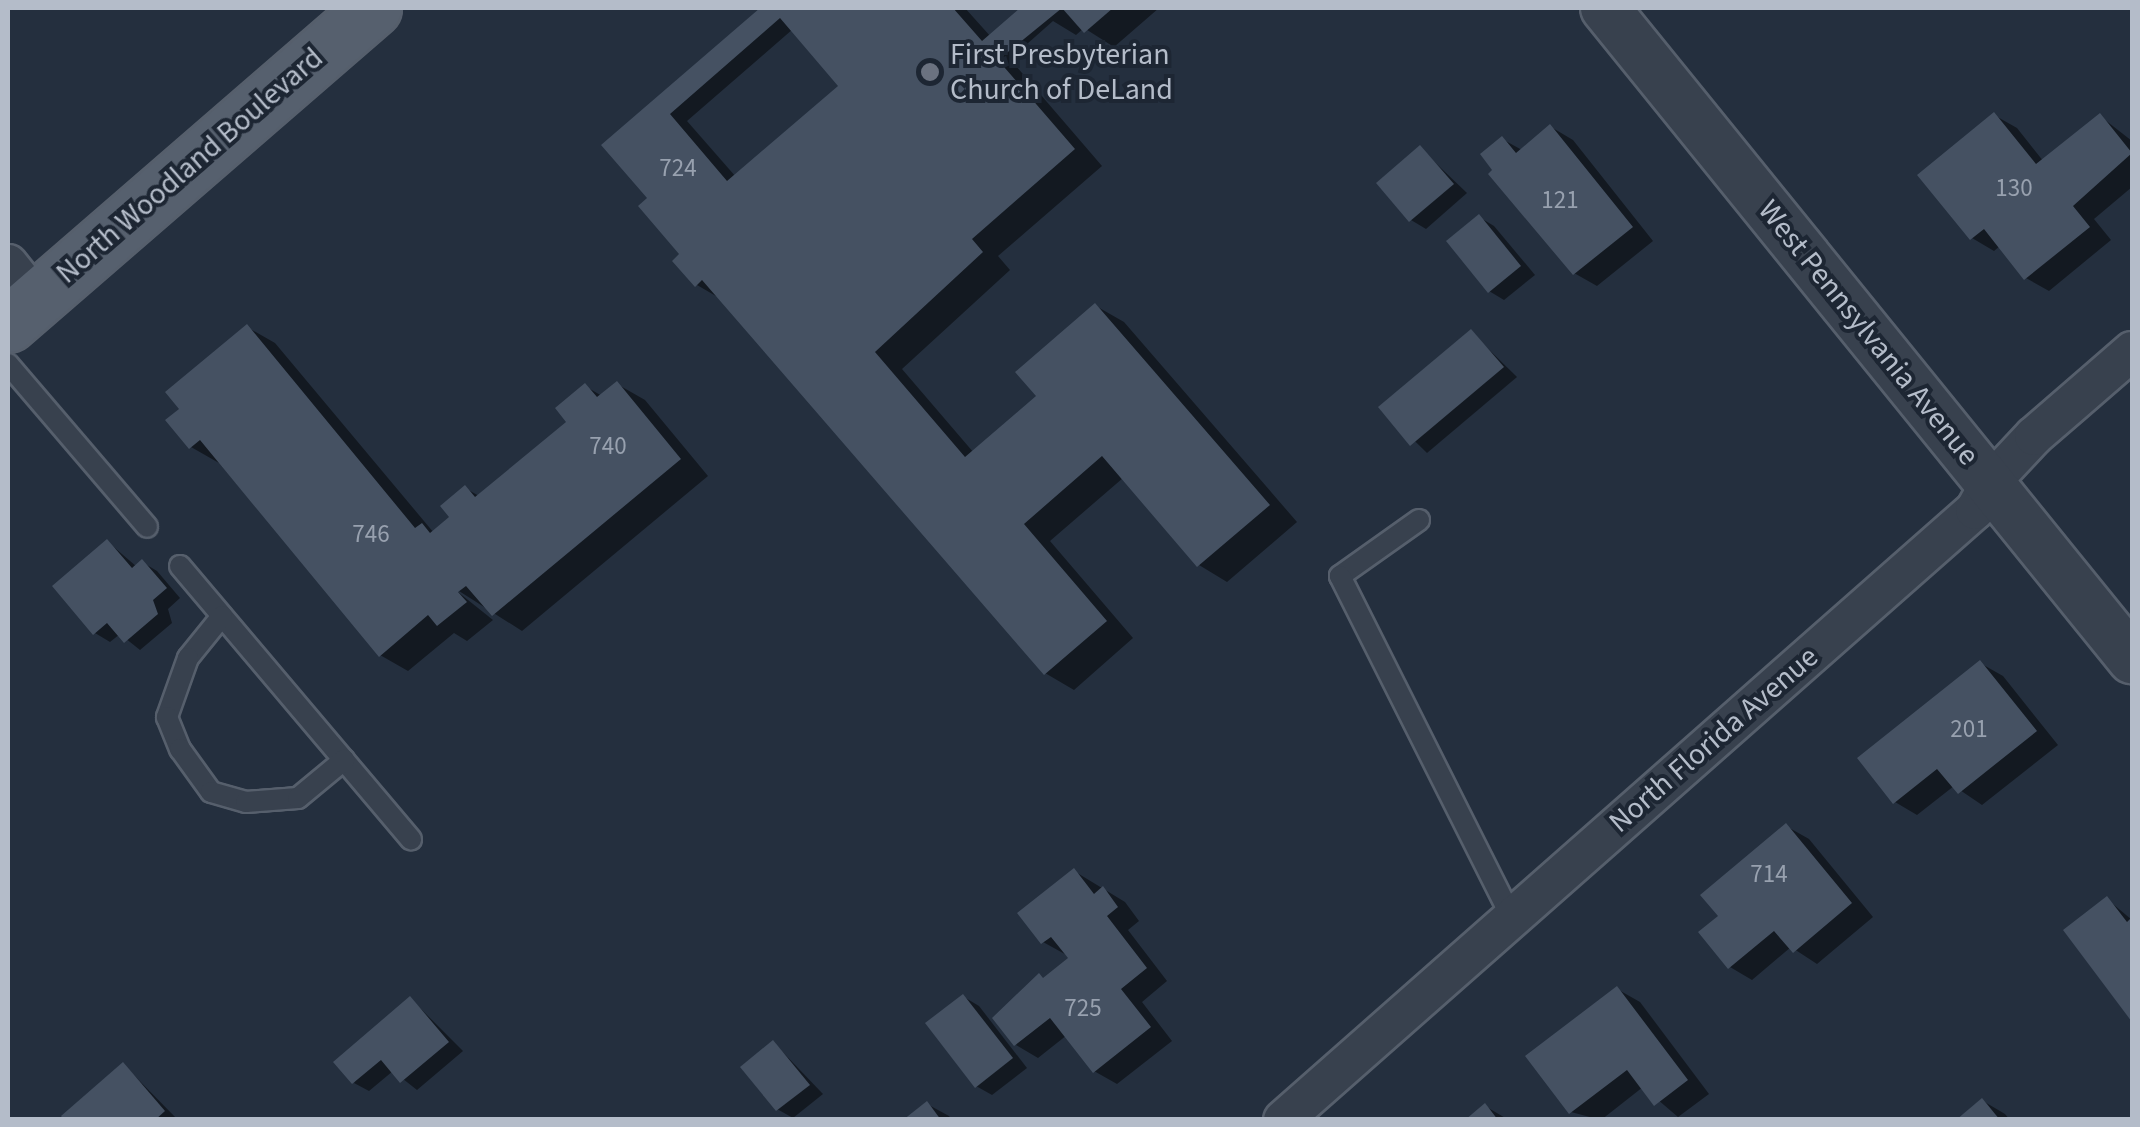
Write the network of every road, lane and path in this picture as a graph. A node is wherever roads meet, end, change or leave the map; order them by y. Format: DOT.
graph roads {
  1 [pos="373,8"];
  2 [pos="1605,8"];
  3 [pos="17,296"];
  4 [pos="2132,351"];
  5 [pos="8,364"];
  6 [pos="1990,483"];
  7 [pos="1419,520"];
  8 [pos="146,527"];
  9 [pos="180,566"];
  10 [pos="222,616"];
  11 [pos="2132,659"];
  12 [pos="344,760"];
  13 [pos="411,839"];
  14 [pos="1512,918"];
  15 [pos="1283,1120"];
  1 -- 3 [label="main road, North Woodland Boulevard"];
  2 -- 6 [label="street, West Pennsylvania Avenue"];
  4 -- 6 [label="street, North Florida Avenue"];
  5 -- 8 [label="lane"];
  6 -- 11 [label="street, West Pennsylvania Avenue"];
  6 -- 14 [label="street, North Florida Avenue"];
  7 -- 14 [label="lane"];
  9 -- 10 [label="lane"];
  10 -- 12 [label="lane"];
  10 -- 12 [label="lane"];
  12 -- 13 [label="lane"];
  14 -- 15 [label="street, North Florida Avenue"];
}
